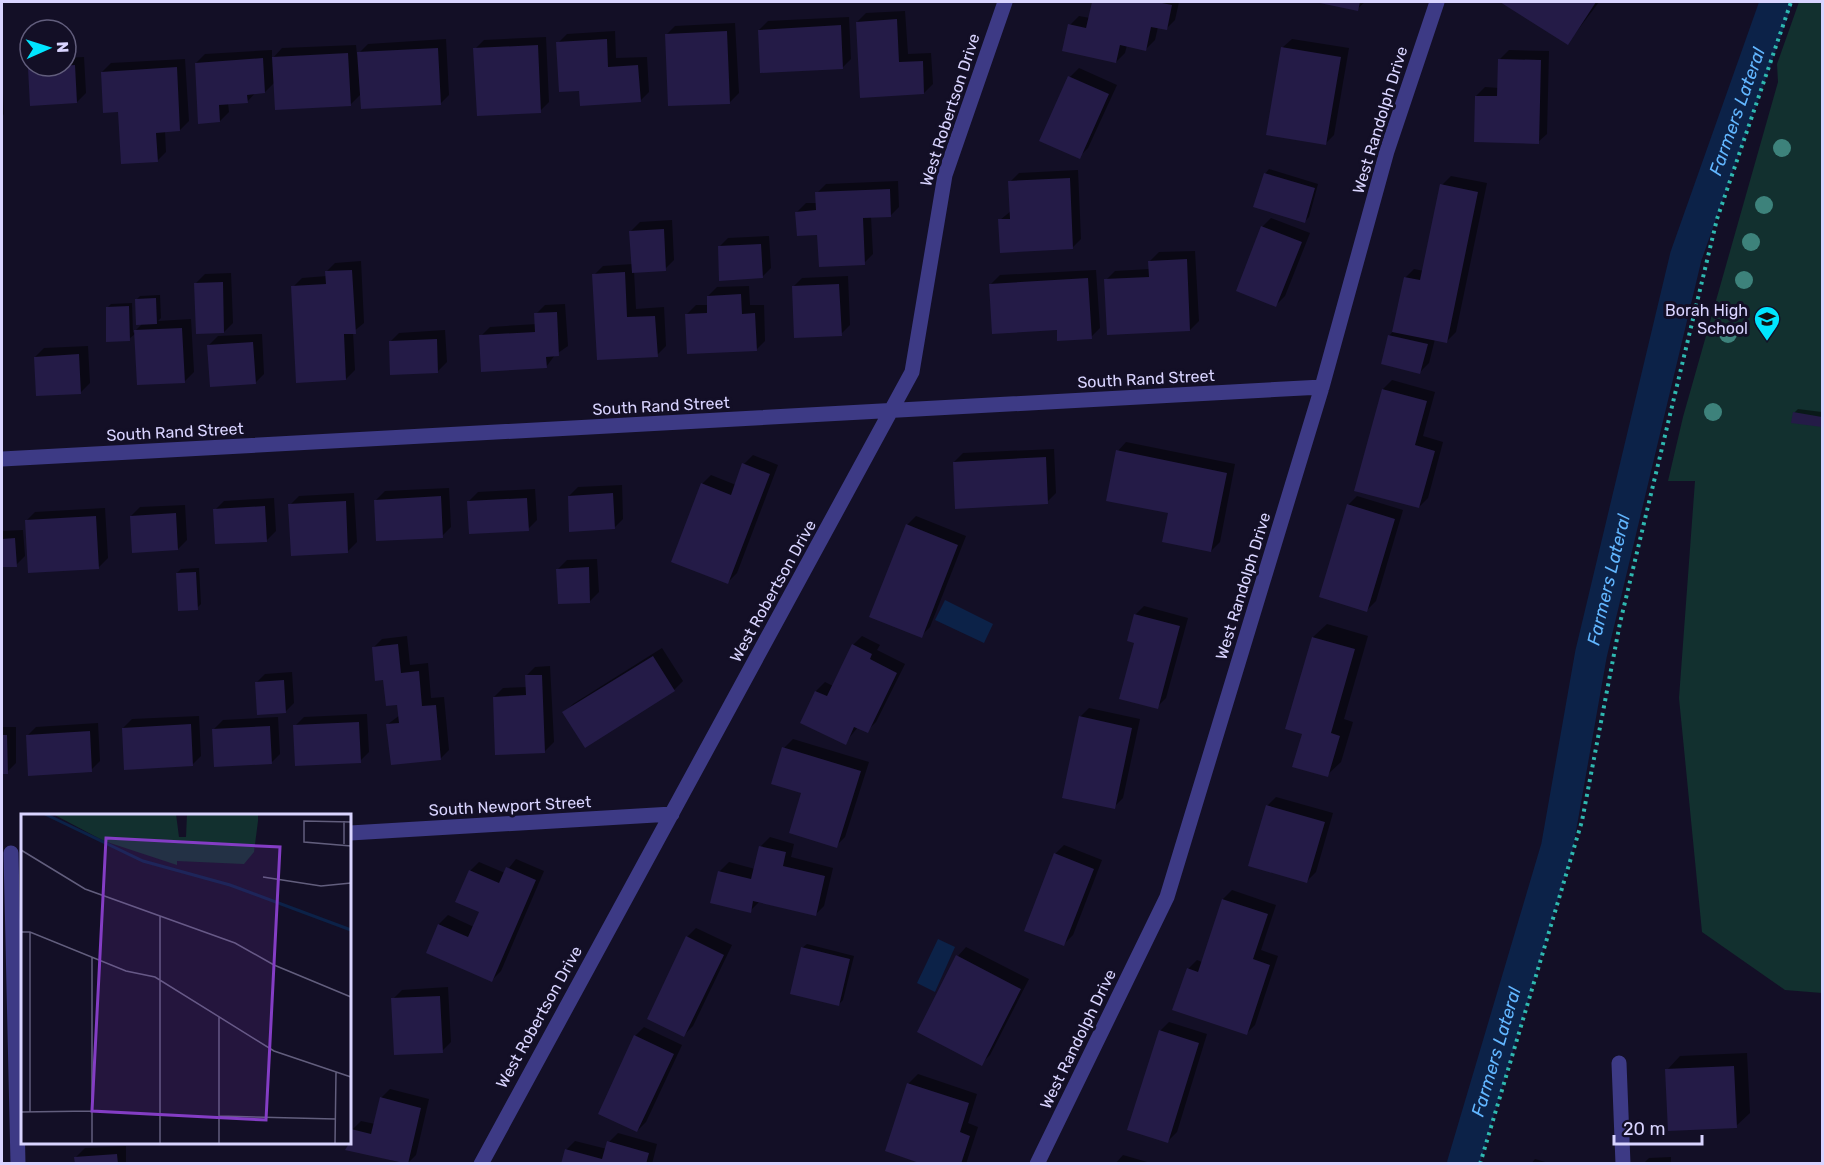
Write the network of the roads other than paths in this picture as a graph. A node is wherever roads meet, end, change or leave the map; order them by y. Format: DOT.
graph roads {
  1 [pos="1005,2"];
  2 [pos="1437,2"];
  3 [pos="1322,387"];
  4 [pos="891,412"];
  5 [pos="2,459"];
  6 [pos="672,814"];
  7 [pos="351,833"];
  8 [pos="12,853"];
  9 [pos="1619,1063"];
  10 [pos="18,1164"];
  11 [pos="481,1164"];
  12 [pos="1037,1164"];
  13 [pos="1623,1164"];
  1 -- 4 [label="street, West Robertson Drive"];
  2 -- 3 [label="street, West Randolph Drive"];
  3 -- 4 [label="street, South Rand Street"];
  3 -- 12 [label="street, West Randolph Drive"];
  4 -- 5 [label="street, South Rand Street"];
  4 -- 6 [label="street, West Robertson Drive"];
  6 -- 7 [label="street, South Newport Street"];
  6 -- 11 [label="street, West Robertson Drive"];
  8 -- 10 [label="street"];
  9 -- 13 [label="street"];
}
